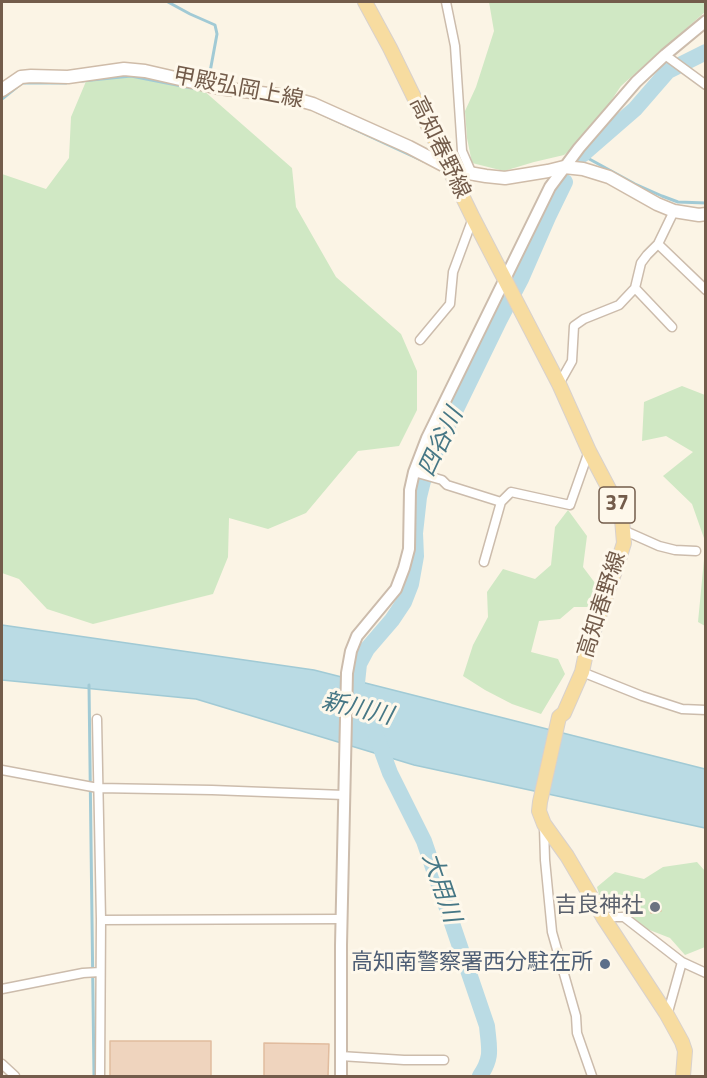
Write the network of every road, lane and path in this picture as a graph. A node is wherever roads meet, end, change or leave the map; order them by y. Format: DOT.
graph roads {
  1 [pos="365,2"];
  2 [pos="446,2"];
  3 [pos="705,21"];
  4 [pos="669,58"];
  5 [pos="705,85"];
  6 [pos="2,90"];
  7 [pos="564,167"];
  8 [pos="449,168"];
  9 [pos="472,174"];
  10 [pos="674,211"];
  11 [pos="705,214"];
  12 [pos="473,218"];
  13 [pos="658,244"];
  14 [pos="508,283"];
  15 [pos="635,288"];
  16 [pos="705,290"];
  17 [pos="672,327"];
  18 [pos="420,340"];
  19 [pos="559,384"];
  20 [pos="589,451"];
  21 [pos="418,473"];
  22 [pos="501,502"];
  23 [pos="623,530"];
  24 [pos="696,551"];
  25 [pos="484,562"];
  26 [pos="582,672"];
  27 [pos="705,710"];
  28 [pos="97,718"];
  29 [pos="2,770"];
  30 [pos="98,788"];
  31 [pos="344,795"];
  32 [pos="543,824"];
  33 [pos="603,917"];
  34 [pos="341,919"];
  35 [pos="101,920"];
  36 [pos="682,962"];
  37 [pos="100,972"];
  38 [pos="705,973"];
  39 [pos="2,989"];
  40 [pos="666,1013"];
  41 [pos="340,1056"];
  42 [pos="444,1060"];
  43 [pos="2,1064"];
  44 [pos="15,1077"];
  45 [pos="100,1077"];
  46 [pos="341,1077"];
  47 [pos="592,1077"];
  48 [pos="683,1077"];
  1 -- 8 [label="main road, 高知春野線 / 37"];
  2 -- 9 [label="street"];
  3 -- 4 [label="street"];
  4 -- 5 [label="street"];
  4 -- 7 [label="street"];
  6 -- 8 [label="main road, 甲殿弘岡上線"];
  7 -- 9 [label="main road, 甲殿弘岡上線"];
  7 -- 10 [label="main road, 甲殿弘岡上線"];
  7 -- 14 [label="street"];
  8 -- 9 [label="main road, 甲殿弘岡上線"];
  8 -- 12 [label="main road, 高知春野線 / 37"];
  10 -- 11 [label="main road, 甲殿弘岡上線"];
  10 -- 13 [label="street"];
  12 -- 14 [label="main road, 高知春野線 / 37"];
  12 -- 18 [label="street"];
  13 -- 15 [label="street"];
  13 -- 16 [label="street"];
  14 -- 19 [label="main road, 高知春野線 / 37"];
  14 -- 21 [label="street"];
  15 -- 17 [label="street"];
  15 -- 19 [label="street"];
  19 -- 20 [label="main road, 高知春野線 / 37"];
  20 -- 22 [label="street"];
  20 -- 23 [label="main road, 高知春野線 / 37"];
  21 -- 22 [label="street"];
  21 -- 31 [label="street"];
  22 -- 25 [label="street"];
  23 -- 24 [label="street"];
  23 -- 26 [label="main road, 高知春野線 / 37"];
  26 -- 27 [label="street"];
  26 -- 32 [label="main road, 高知春野線 / 37"];
  28 -- 30 [label="street"];
  29 -- 30 [label="street"];
  30 -- 31 [label="street"];
  30 -- 35 [label="street"];
  31 -- 34 [label="street"];
  32 -- 33 [label="main road, 高知春野線 / 37"];
  32 -- 47 [label="street"];
  33 -- 36 [label="street"];
  33 -- 40 [label="main road, 高知春野線 / 37"];
  34 -- 35 [label="street"];
  34 -- 41 [label="street"];
  35 -- 37 [label="street"];
  36 -- 38 [label="street"];
  36 -- 40 [label="street"];
  37 -- 39 [label="street"];
  37 -- 45 [label="street"];
  40 -- 48 [label="main road, 高知春野線 / 37"];
  41 -- 42 [label="street"];
  41 -- 46 [label="street"];
  43 -- 44 [label="street"];
}
